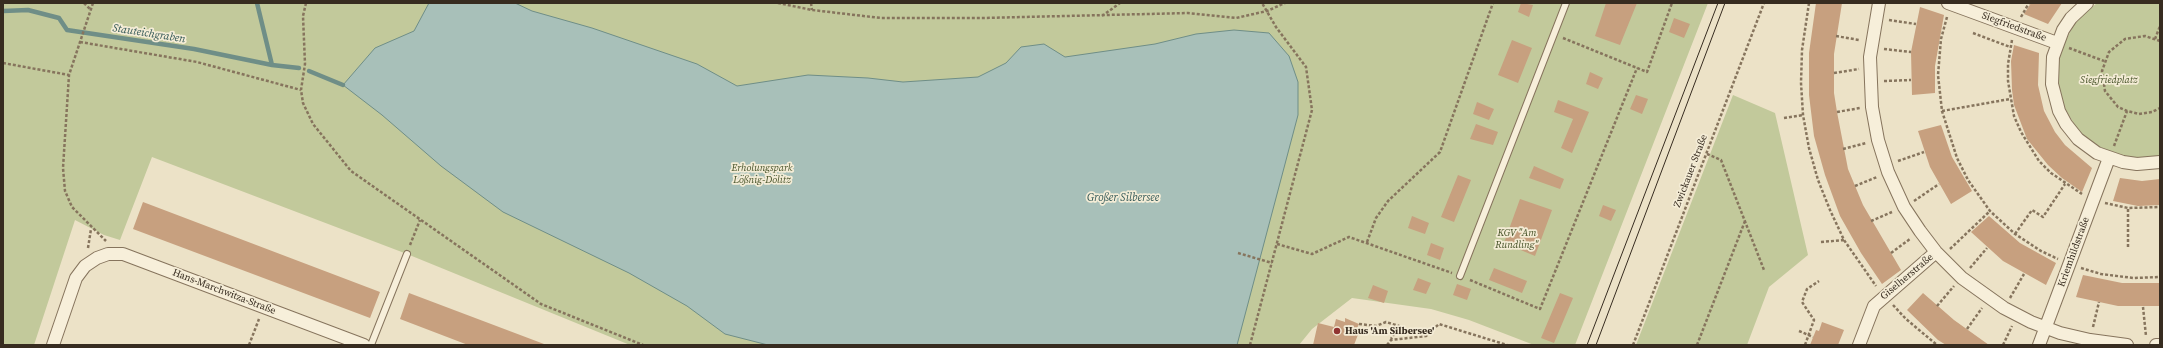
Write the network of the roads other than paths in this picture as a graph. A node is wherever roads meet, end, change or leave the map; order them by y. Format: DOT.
graph roads {
  1 [pos="1566,3"];
  2 [pos="1879,3"];
  3 [pos="2087,3"];
  4 [pos="1949,4"];
  5 [pos="2062,45"];
  6 [pos="2110,154"];
  7 [pos="2160,162"];
  8 [pos="407,254"];
  9 [pos="1939,255"];
  10 [pos="1460,276"];
  11 [pos="2045,328"];
  12 [pos="53,345"];
  13 [pos="364,345"];
  14 [pos="371,345"];
  15 [pos="1859,345"];
  16 [pos="2039,345"];
  17 [pos="2127,345"];
  18 [pos="2156,345"];
  19 [pos="2160,345"];
  1 -- 10 [label="lane"];
  2 -- 9 [label="street"];
  3 -- 5 [label="street"];
  4 -- 5 [label="street, Siegfriedstraße"];
  5 -- 6 [label="street"];
  6 -- 7 [label="street"];
  6 -- 11 [label="street, Kriemhildstraße"];
  8 -- 14 [label="lane"];
  9 -- 11 [label="street"];
  9 -- 15 [label="street, Giselherstraße"];
  11 -- 16 [label="street, Kriemhildstraße"];
  11 -- 17 [label="street"];
  12 -- 13 [label="street, Hans-Marchwitza-Straße"];
  18 -- 19 [label="street"];
}
